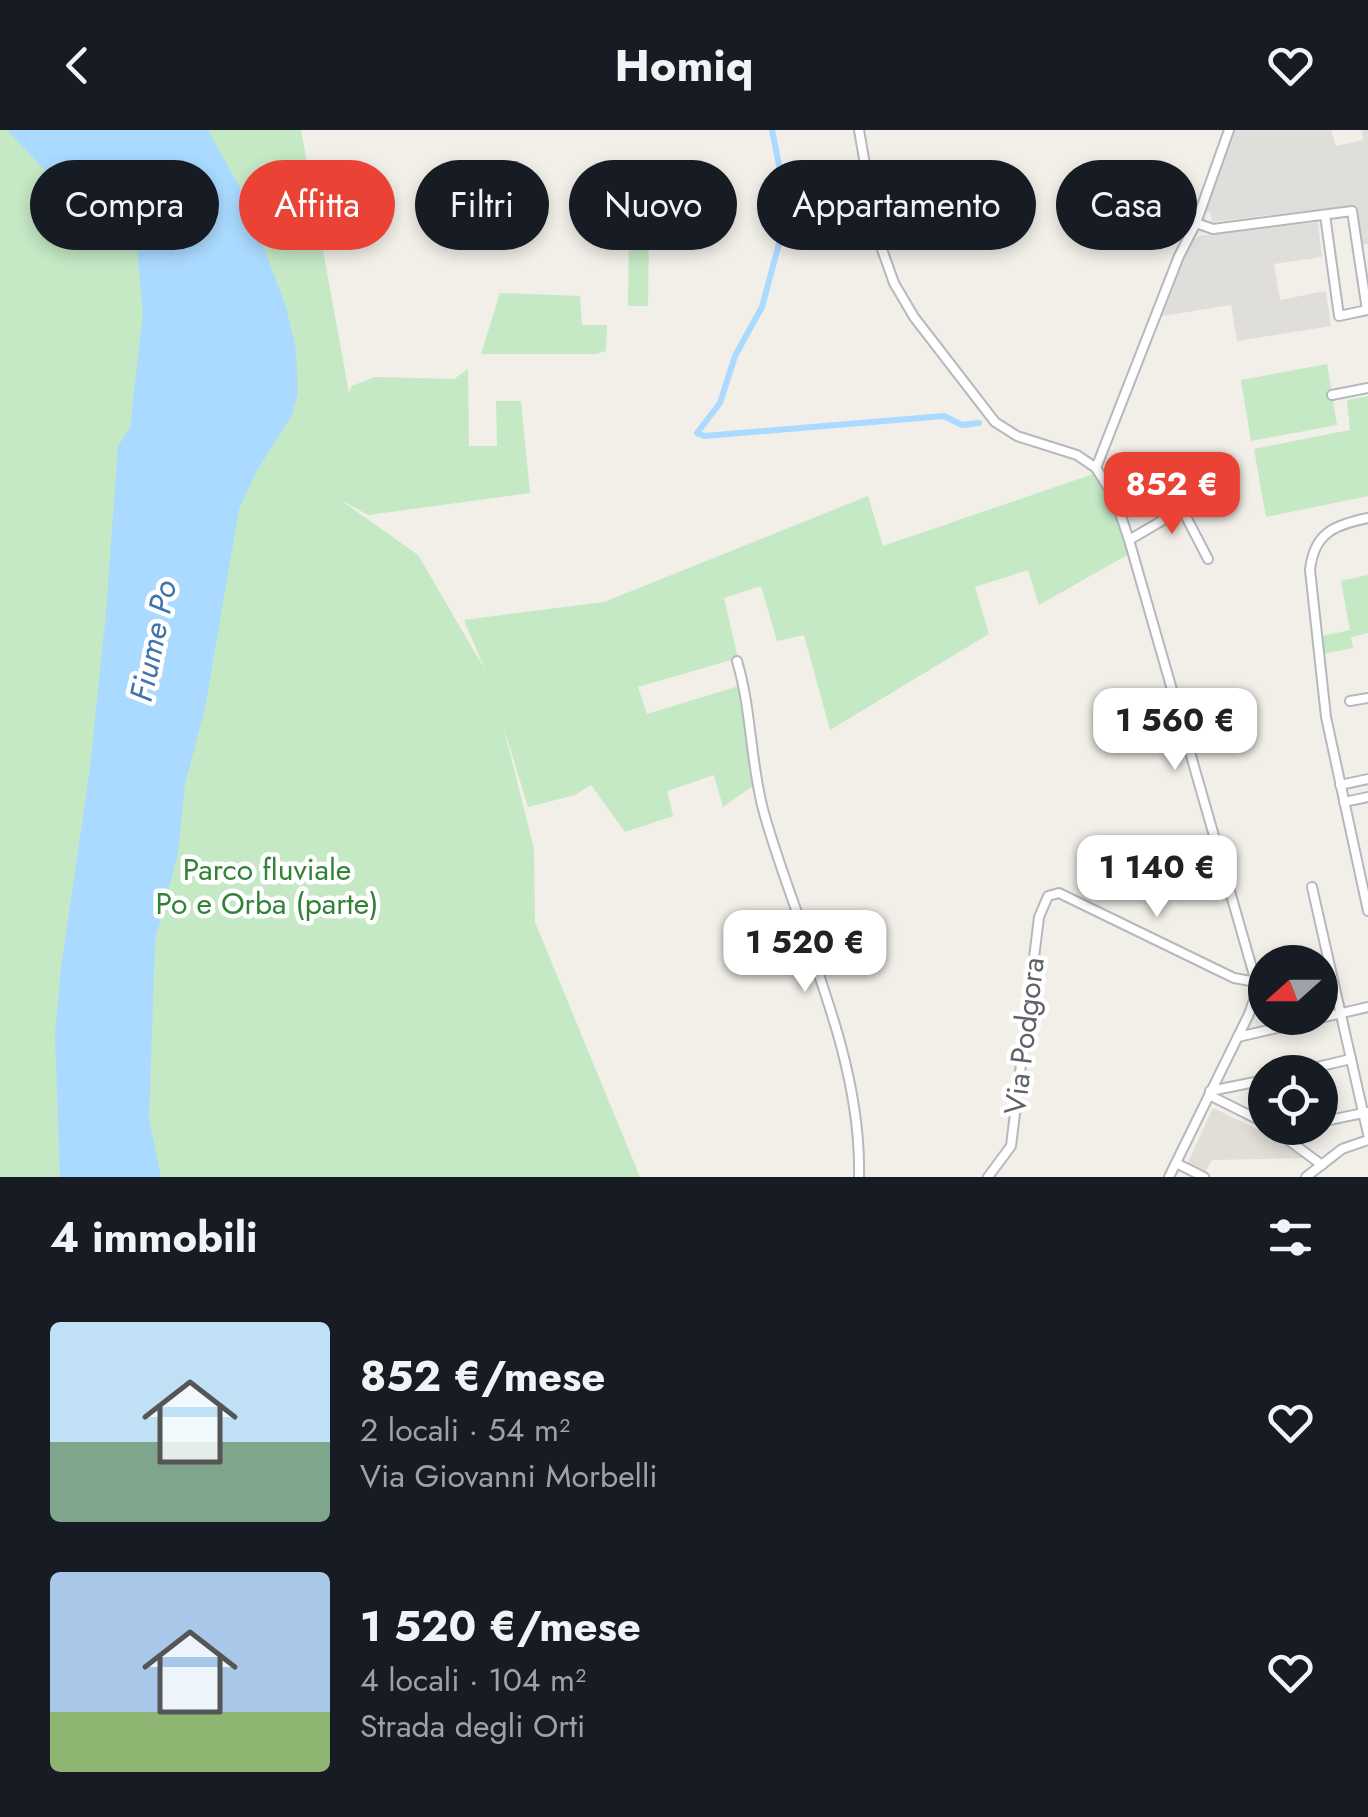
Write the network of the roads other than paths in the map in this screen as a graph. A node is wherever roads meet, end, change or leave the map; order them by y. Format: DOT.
graph roads {
  1 [pos="859,130"];
  2 [pos="1229,130"];
  3 [pos="1325,215"];
  4 [pos="1197,220"];
  5 [pos="1197,223"];
  6 [pos="1181,250"];
  7 [pos="1363,250"];
  8 [pos="1368,388"];
  9 [pos="1332,394"];
  10 [pos="1096,468"];
  11 [pos="1368,518"];
  12 [pos="1128,540"];
  13 [pos="1208,559"];
  14 [pos="736,662"];
  15 [pos="1368,698"];
  16 [pos="1350,701"];
  17 [pos="1368,779"];
  18 [pos="1340,784"];
  19 [pos="1368,797"];
  20 [pos="1344,802"];
  21 [pos="1312,887"];
  22 [pos="1368,911"];
  23 [pos="1326,945"];
  24 [pos="1248,954"];
  25 [pos="1248,981"];
  26 [pos="1338,1000"];
  27 [pos="1368,1007"];
  28 [pos="1341,1013"];
  29 [pos="1248,1017"];
  30 [pos="1238,1037"];
  31 [pos="1351,1059"];
  32 [pos="1338,1062"];
  33 [pos="1248,1084"];
  34 [pos="1209,1093"];
  35 [pos="1366,1112"];
  36 [pos="1248,1114"];
  37 [pos="1338,1118"];
  38 [pos="1368,1137"];
  39 [pos="1297,1145"];
  40 [pos="1176,1163"];
  41 [pos="1322,1165"];
  42 [pos="859,1177"];
  43 [pos="988,1177"];
  44 [pos="1168,1177"];
  45 [pos="1204,1177"];
  46 [pos="1306,1177"];
  1 -- 10 [label="street"];
  2 -- 4 [label="street"];
  3 -- 5 [label="street"];
  3 -- 7 [label="street"];
  3 -- 7 [label="street"];
  6 -- 10 [label="street"];
  8 -- 9 [label="street"];
  10 -- 12 [label="street"];
  11 -- 18 [label="street"];
  12 -- 13 [label="street"];
  12 -- 24 [label="street"];
  14 -- 42 [label="street"];
  15 -- 16 [label="street"];
  17 -- 18 [label="street"];
  18 -- 20 [label="street"];
  19 -- 20 [label="street"];
  20 -- 22 [label="street"];
  21 -- 23 [label="street"];
  25 -- 43 [label="street, Via Podgora"];
  26 -- 28 [label="street"];
  27 -- 28 [label="street"];
  28 -- 30 [label="street"];
  28 -- 31 [label="street"];
  29 -- 30 [label="street"];
  30 -- 34 [label="street"];
  31 -- 32 [label="street"];
  31 -- 35 [label="street"];
  33 -- 34 [label="street"];
  34 -- 36 [label="street"];
  34 -- 40 [label="street"];
  35 -- 37 [label="street"];
  35 -- 38 [label="street"];
  38 -- 41 [label="street"];
  39 -- 41 [label="street"];
  40 -- 44 [label="street"];
  40 -- 45 [label="street"];
  41 -- 46 [label="street"];
}
